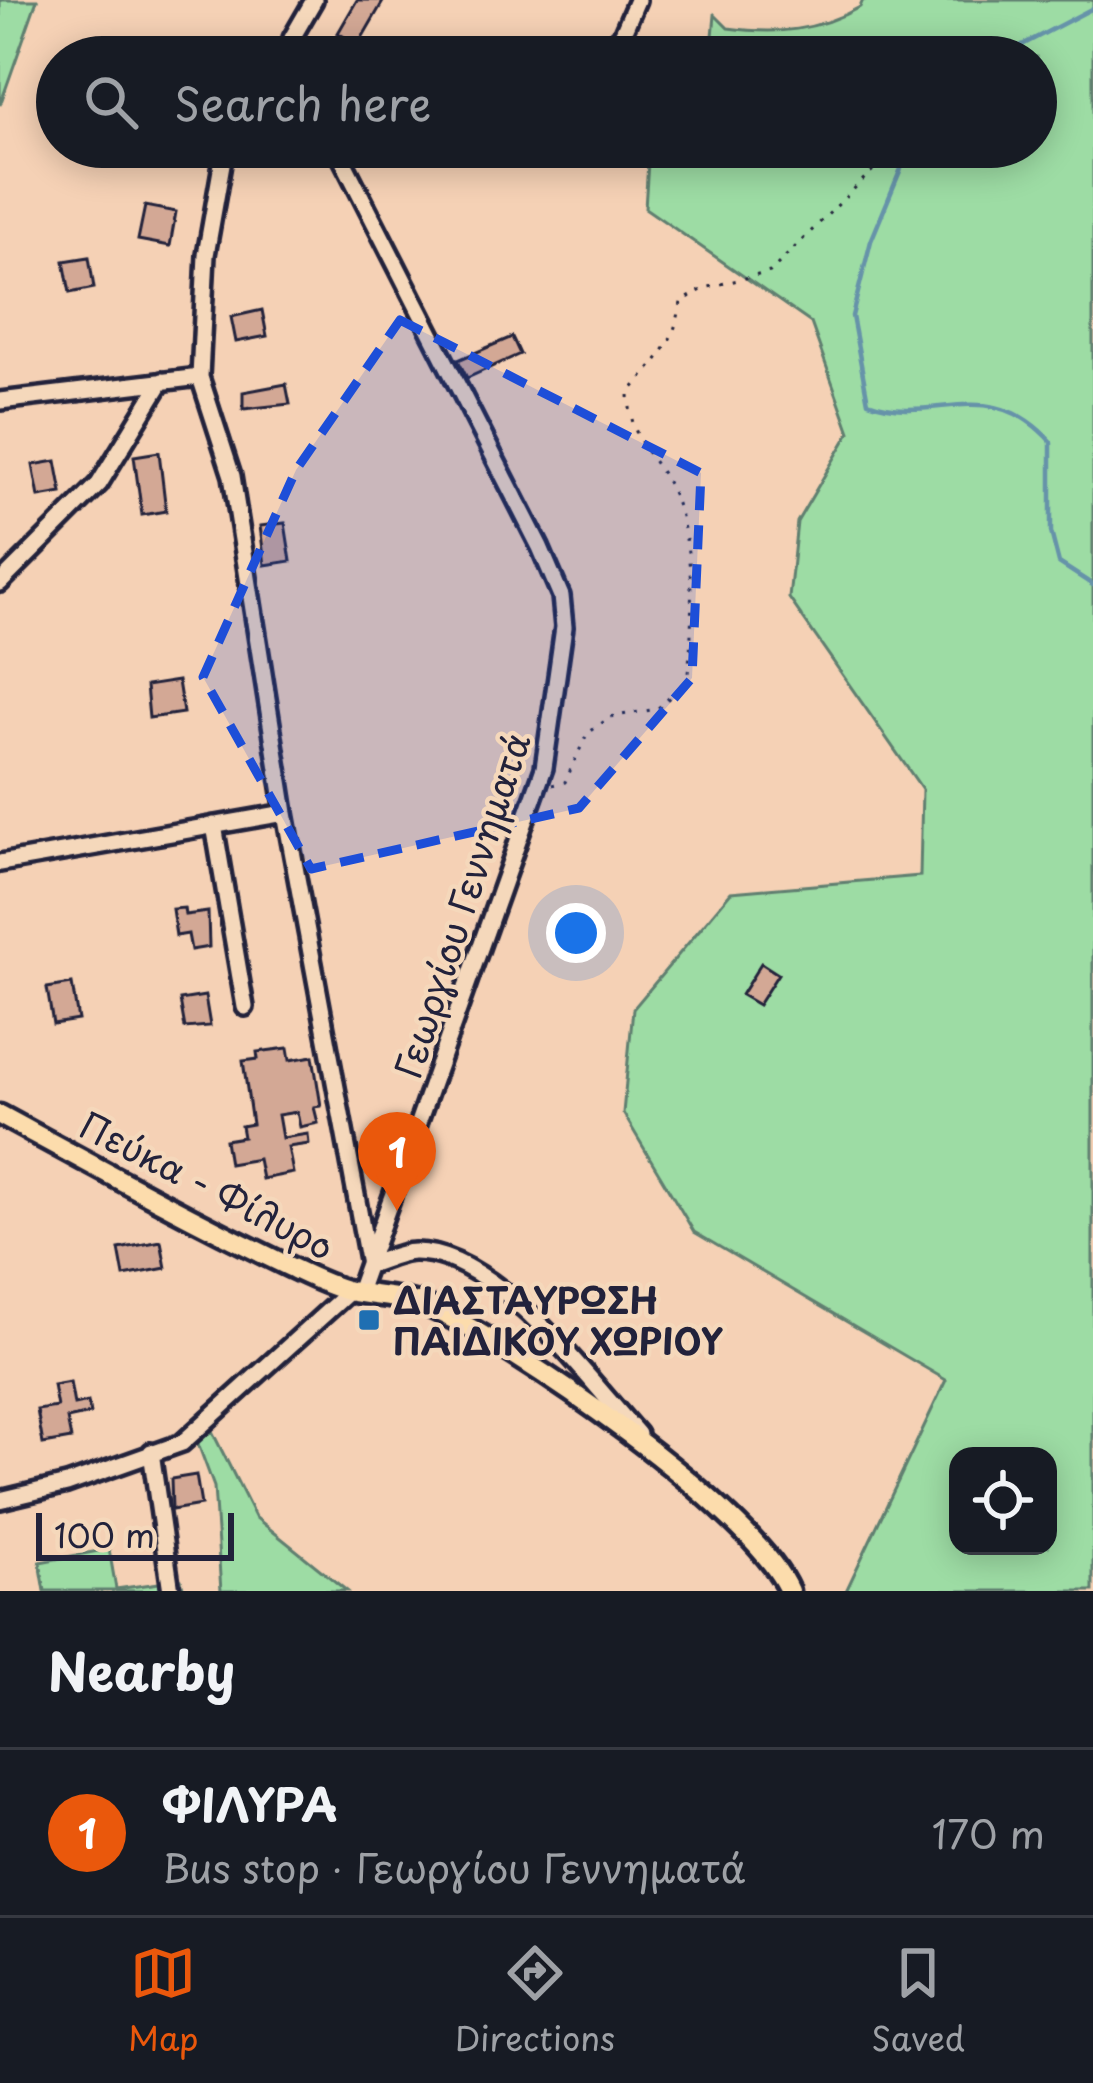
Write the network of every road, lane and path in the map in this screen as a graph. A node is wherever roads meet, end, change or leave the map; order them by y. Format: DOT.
graph roads {
  1 [pos="314,0"];
  2 [pos="638,0"];
  3 [pos="298,36"];
  4 [pos="621,36"];
  5 [pos="221,168"];
  6 [pos="347,168"];
  7 [pos="874,168"];
  8 [pos="200,377"];
  9 [pos="162,381"];
  10 [pos="0,401"];
  11 [pos="0,583"];
  12 [pos="538,788"];
  13 [pos="285,813"];
  14 [pos="214,825"];
  15 [pos="0,863"];
  16 [pos="245,1007"];
  17 [pos="0,1115"];
  18 [pos="369,1265"];
  19 [pos="354,1291"];
  20 [pos="151,1452"];
  21 [pos="669,1468"];
  22 [pos="0,1499"];
  23 [pos="172,1591"];
  24 [pos="789,1591"];
  1 -- 3 [label="street"];
  2 -- 4 [label="street"];
  5 -- 8 [label="street"];
  6 -- 12 [label="street, Γεωργίου Γεννηματά"];
  7 -- 12 [label="path"];
  8 -- 9 [label="street"];
  8 -- 13 [label="street"];
  9 -- 10 [label="street"];
  9 -- 11 [label="street"];
  12 -- 18 [label="street, Γεωργίου Γεννηματά"];
  13 -- 14 [label="street"];
  13 -- 18 [label="street"];
  14 -- 15 [label="street"];
  14 -- 16 [label="street"];
  17 -- 19 [label="main road, Πεύκα - Φίλυρο"];
  18 -- 19 [label="street, Γεωργίου Γεννηματά"];
  18 -- 21 [label="street"];
  19 -- 20 [label="street"];
  19 -- 21 [label="main road, Πεύκα - Φίλυρο"];
  20 -- 22 [label="street"];
  20 -- 23 [label="street"];
  21 -- 24 [label="main road, Πεύκα - Φίλυρο"];
}
